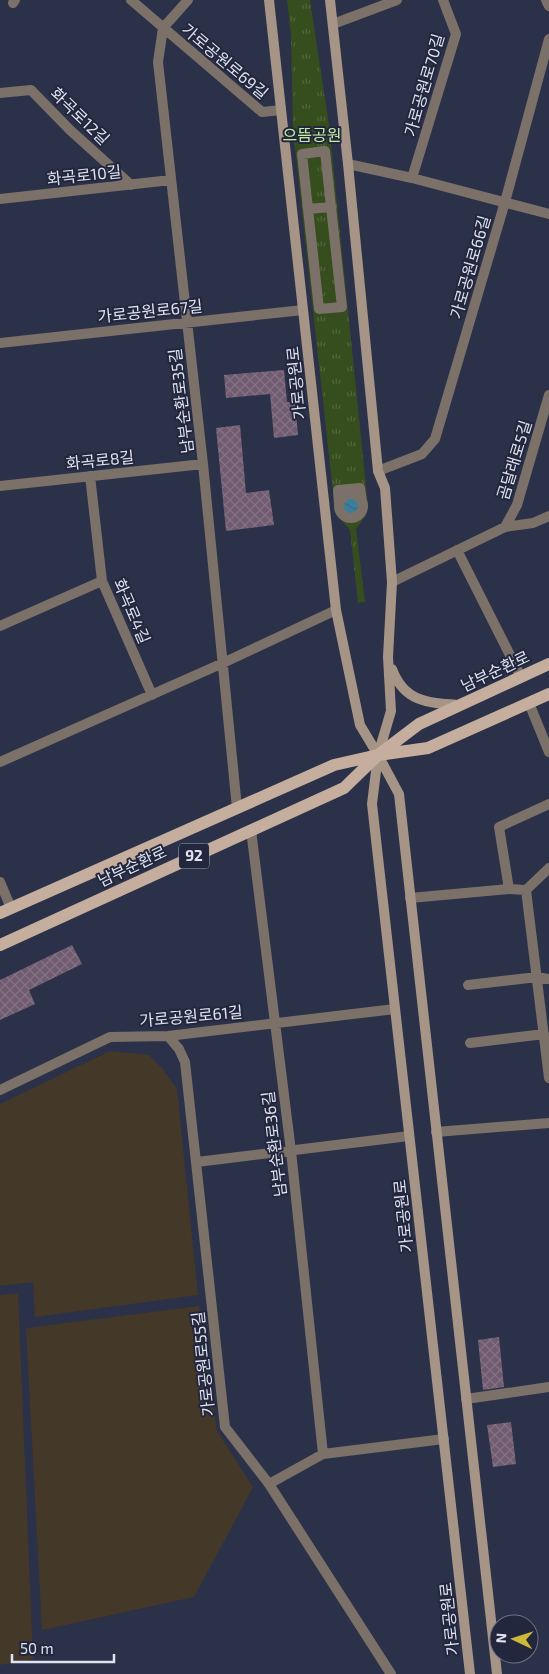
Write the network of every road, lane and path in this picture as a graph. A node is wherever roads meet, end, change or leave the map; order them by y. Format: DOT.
graph roads {
  1 [pos="131,0"];
  2 [pos="188,0"];
  3 [pos="269,0"];
  4 [pos="330,0"];
  5 [pos="397,0"];
  6 [pos="443,0"];
  7 [pos="546,0"];
  8 [pos="549,6"];
  9 [pos="333,24"];
  10 [pos="163,28"];
  11 [pos="549,39"];
  12 [pos="0,93"];
  13 [pos="281,110"];
  14 [pos="348,164"];
  15 [pos="412,178"];
  16 [pos="171,180"];
  17 [pos="131,185"];
  18 [pos="0,199"];
  19 [pos="505,202"];
  20 [pos="331,207"];
  21 [pos="308,209"];
  22 [pos="549,214"];
  23 [pos="303,310"];
  24 [pos="186,322"];
  25 [pos="0,343"];
  26 [pos="549,395"];
  27 [pos="203,464"];
  28 [pos="378,471"];
  29 [pos="90,476"];
  30 [pos="0,486"];
  31 [pos="339,504"];
  32 [pos="549,516"];
  33 [pos="505,527"];
  34 [pos="457,550"];
  35 [pos="102,581"];
  36 [pos="392,582"];
  37 [pos="336,610"];
  38 [pos="0,626"];
  39 [pos="388,657"];
  40 [pos="222,663"];
  41 [pos="549,664"];
  42 [pos="520,677"];
  43 [pos="549,694"];
  44 [pos="152,695"];
  45 [pos="528,703"];
  46 [pos="460,705"];
  47 [pos="549,752"];
  48 [pos="378,755"];
  49 [pos="0,762"];
  50 [pos="549,804"];
  51 [pos="236,808"];
  52 [pos="251,830"];
  53 [pos="549,868"];
  54 [pos="0,882"];
  55 [pos="509,889"];
  56 [pos="526,890"];
  57 [pos="410,898"];
  58 [pos="6,911"];
  59 [pos="0,945"];
  60 [pos="537,978"];
  61 [pos="549,978"];
  62 [pos="468,985"];
  63 [pos="395,1009"];
  64 [pos="275,1024"];
  65 [pos="544,1034"];
  66 [pos="168,1036"];
  67 [pos="470,1043"];
  68 [pos="549,1078"];
  69 [pos="0,1090"];
  70 [pos="549,1123"];
  71 [pos="436,1132"];
  72 [pos="409,1136"];
  73 [pos="291,1150"];
  74 [pos="196,1162"];
  75 [pos="549,1387"];
  76 [pos="466,1399"];
  77 [pos="444,1439"];
  78 [pos="323,1454"];
  79 [pos="269,1484"];
  80 [pos="391,1674"];
  81 [pos="470,1674"];
  82 [pos="496,1674"];
  1 -- 10 [label="street, 가로공원로69길"];
  2 -- 10 [label="street"];
  3 -- 13 [label="main road, 가로공원로"];
  4 -- 9 [label="main road, 가로공원로"];
  5 -- 9 [label="street"];
  6 -- 15 [label="street, 가로공원로70길"];
  7 -- 8 [label="street"];
  9 -- 14 [label="main road, 가로공원로"];
  10 -- 13 [label="street, 가로공원로69길"];
  10 -- 16 [label="street, 남부순환로35길"];
  11 -- 19 [label="street, 가로공원로66길"];
  12 -- 17 [label="street, 화곡로12길"];
  13 -- 23 [label="main road, 가로공원로"];
  14 -- 15 [label="street"];
  14 -- 28 [label="main road, 가로공원로"];
  15 -- 19 [label="street"];
  16 -- 17 [label="street, 화곡로10길"];
  16 -- 24 [label="street, 남부순환로35길"];
  17 -- 18 [label="street, 화곡로10길"];
  19 -- 22 [label="street"];
  19 -- 28 [label="street, 가로공원로66길"];
  20 -- 21 [label="street"];
  20 -- 21 [label="street"];
  20 -- 21 [label="street"];
  23 -- 24 [label="street, 가로공원로67길"];
  23 -- 37 [label="main road, 가로공원로"];
  24 -- 25 [label="street, 가로공원로67길"];
  24 -- 27 [label="street, 남부순환로35길"];
  26 -- 33 [label="street, 곰달래로5길"];
  27 -- 29 [label="street, 화곡로8길"];
  27 -- 40 [label="street, 남부순환로35길"];
  28 -- 36 [label="main road, 가로공원로"];
  29 -- 30 [label="street, 화곡로8길"];
  29 -- 35 [label="street, 화곡로4길"];
  31 -- 31 [label="street"];
  32 -- 33 [label="street"];
  33 -- 34 [label="street"];
  34 -- 36 [label="street"];
  34 -- 42 [label="street"];
  35 -- 38 [label="street"];
  35 -- 44 [label="street, 화곡로4길"];
  36 -- 39 [label="main road, 가로공원로"];
  37 -- 40 [label="street"];
  37 -- 48 [label="main road, 가로공원로"];
  39 -- 46 [label="main road"];
  39 -- 48 [label="main road, 가로공원로"];
  40 -- 44 [label="street"];
  40 -- 51 [label="street, 남부순환로35길"];
  41 -- 42 [label="main road, 남부순환로 / 92"];
  42 -- 46 [label="main road, 남부순환로 / 92"];
  43 -- 45 [label="main road, 남부순환로 / 92"];
  44 -- 49 [label="street"];
  45 -- 47 [label="street"];
  45 -- 48 [label="main road, 남부순환로 / 92"];
  46 -- 48 [label="main road, 남부순환로 / 92"];
  48 -- 51 [label="main road, 남부순환로 / 92"];
  48 -- 52 [label="main road, 남부순환로 / 92"];
  48 -- 57 [label="main road, 가로공원로"];
  48 -- 63 [label="main road, 가로공원로"];
  50 -- 55 [label="street"];
  51 -- 58 [label="main road, 남부순환로 / 92"];
  52 -- 59 [label="main road, 남부순환로 / 92"];
  52 -- 64 [label="street, 남부순환로36길"];
  53 -- 56 [label="street"];
  54 -- 58 [label="street"];
  55 -- 56 [label="street"];
  55 -- 57 [label="street"];
  56 -- 60 [label="street"];
  57 -- 71 [label="main road, 가로공원로"];
  60 -- 61 [label="street"];
  60 -- 62 [label="street"];
  60 -- 65 [label="street"];
  63 -- 64 [label="street, 가로공원로61길"];
  63 -- 72 [label="main road, 가로공원로"];
  64 -- 66 [label="street, 가로공원로61길"];
  64 -- 73 [label="street, 남부순환로36길"];
  65 -- 67 [label="street"];
  65 -- 68 [label="street"];
  66 -- 69 [label="street, 가로공원로61길"];
  66 -- 74 [label="street, 가로공원로55길"];
  70 -- 71 [label="street"];
  71 -- 76 [label="main road, 가로공원로"];
  72 -- 73 [label="street"];
  72 -- 77 [label="main road, 가로공원로"];
  73 -- 74 [label="street"];
  73 -- 78 [label="street, 남부순환로36길"];
  74 -- 79 [label="street, 가로공원로55길"];
  75 -- 76 [label="street"];
  76 -- 82 [label="main road, 가로공원로"];
  77 -- 78 [label="street"];
  77 -- 81 [label="main road, 가로공원로"];
  78 -- 79 [label="street"];
  79 -- 80 [label="street, 가로공원로55길"];
}
